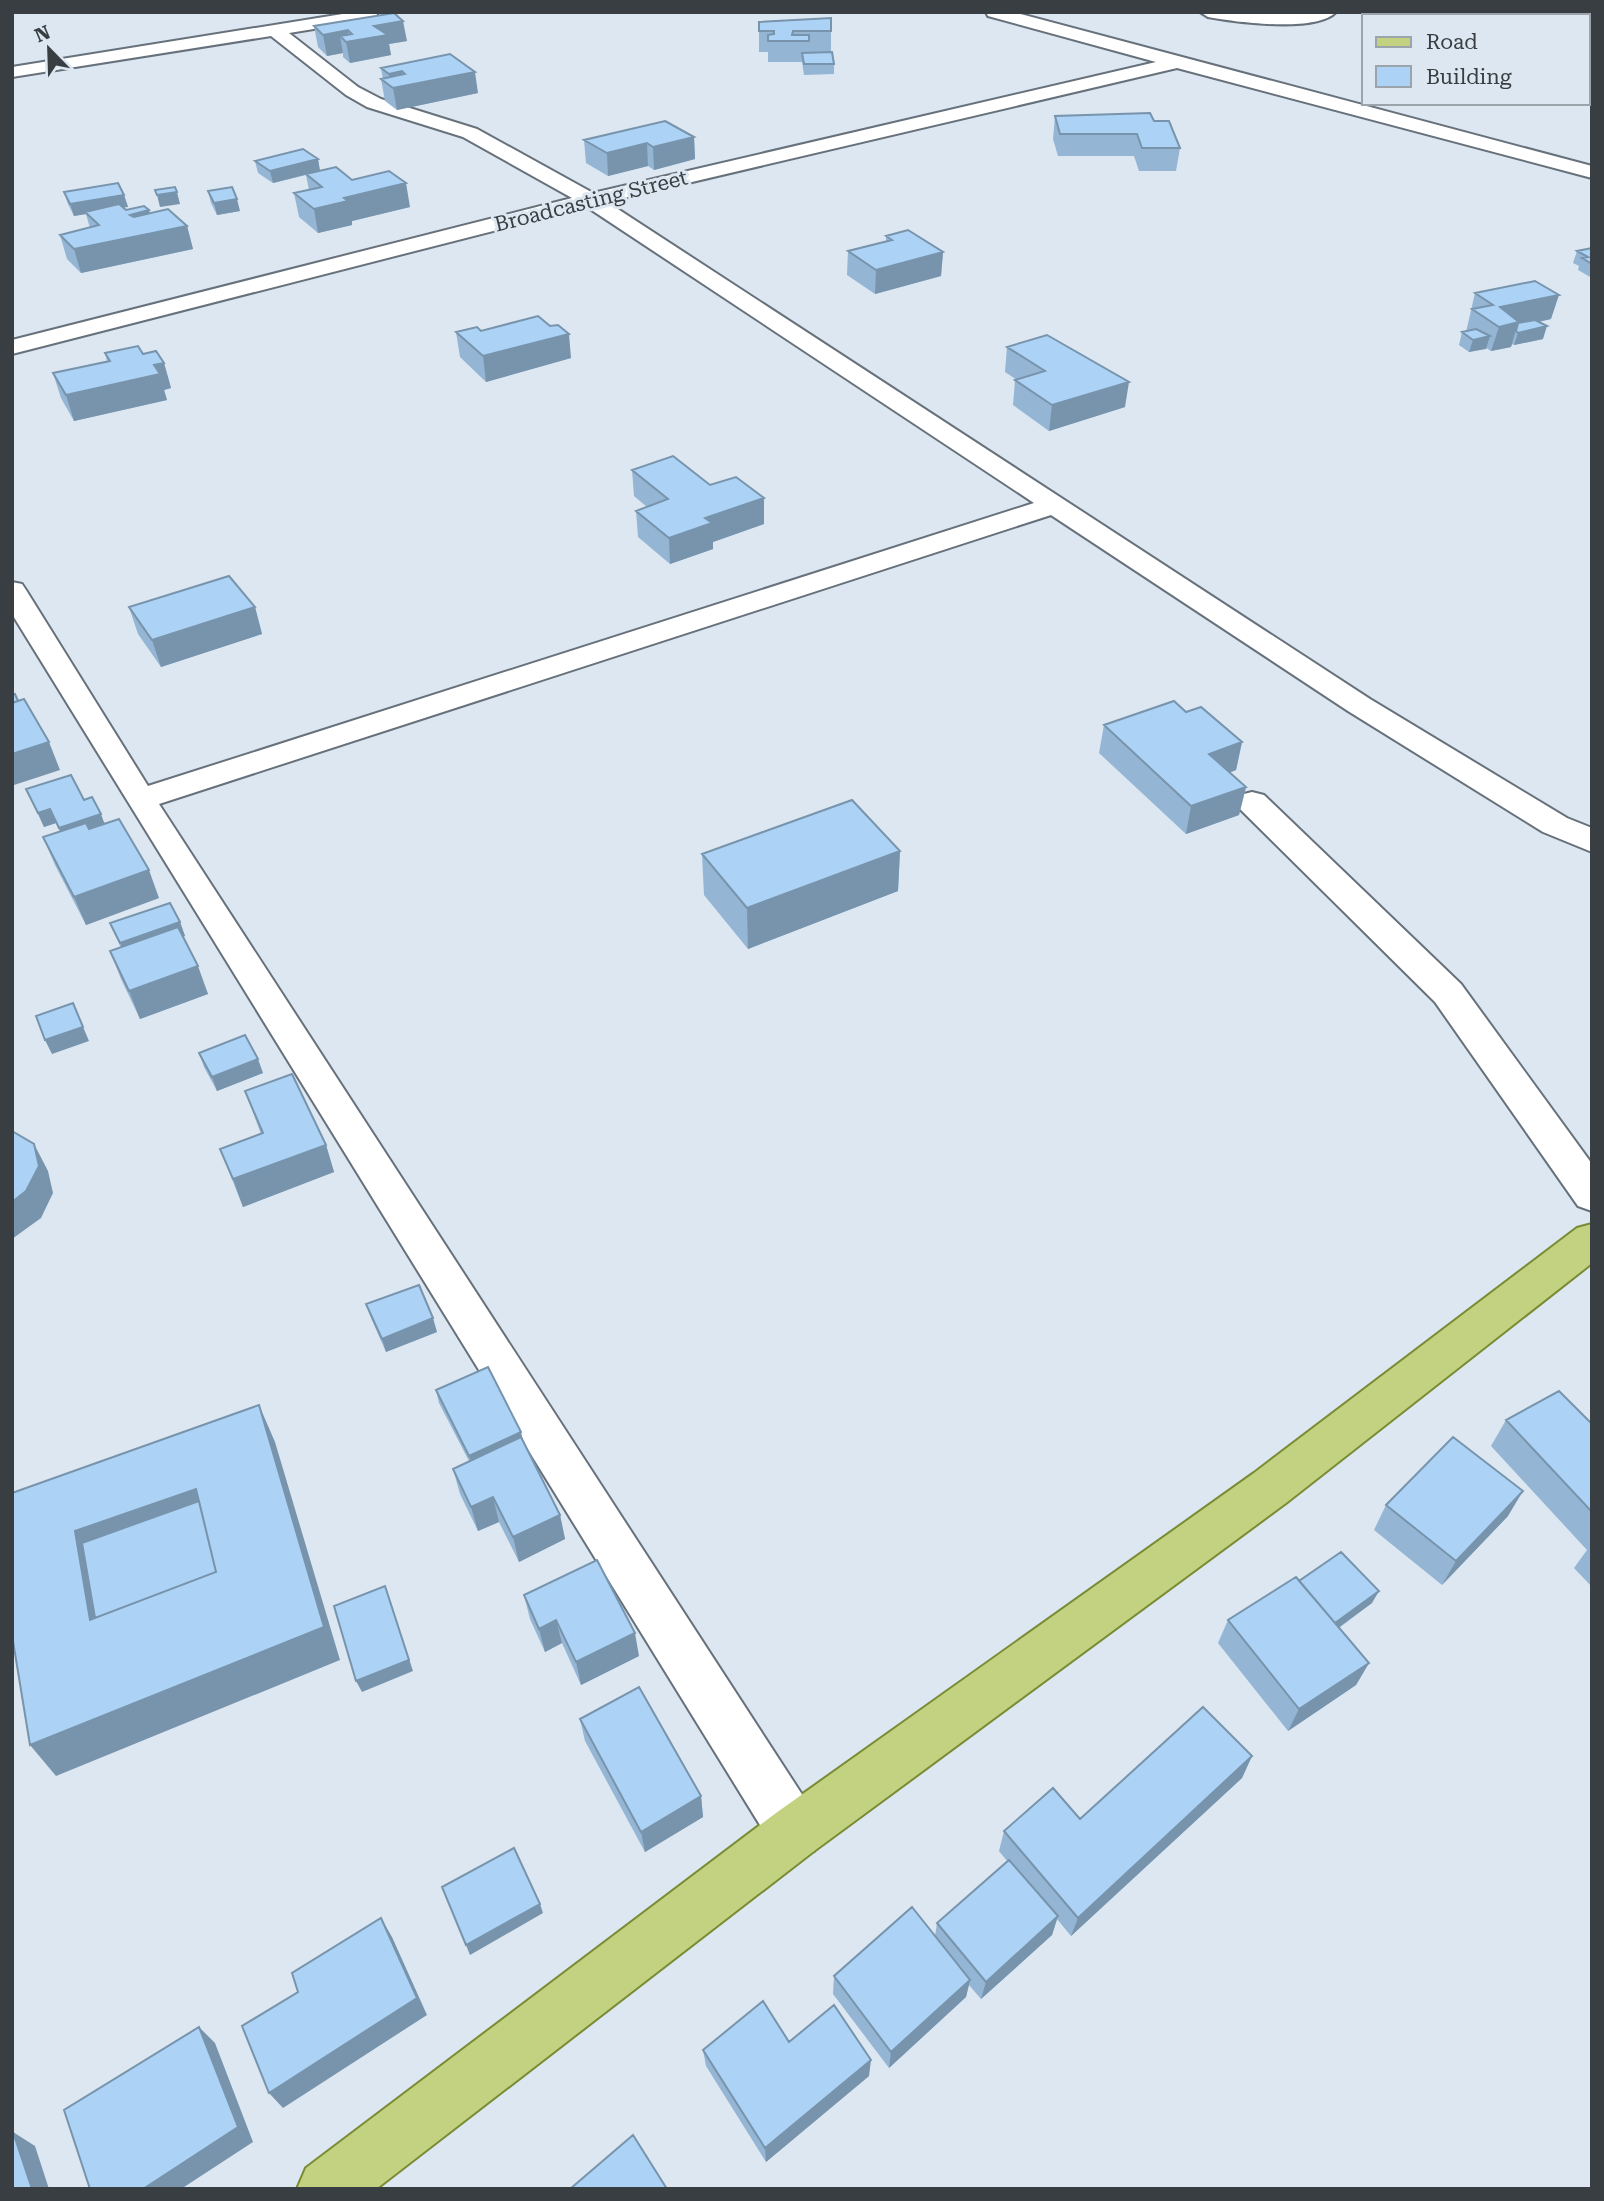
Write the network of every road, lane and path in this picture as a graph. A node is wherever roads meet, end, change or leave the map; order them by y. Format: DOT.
graph roads {
  1 [pos="994,12"];
  2 [pos="1208,12"];
  3 [pos="1328,12"];
  4 [pos="369,15"];
  5 [pos="278,20"];
  6 [pos="1172,64"];
  7 [pos="12,72"];
  8 [pos="1592,172"];
  9 [pos="590,200"];
  10 [pos="12,346"];
  11 [pos="1052,506"];
  12 [pos="12,590"];
  13 [pos="140,799"];
  14 [pos="1252,802"];
  15 [pos="1592,841"];
  16 [pos="1592,1195"];
  17 [pos="1592,1240"];
  18 [pos="795,1832"];
  19 [pos="327,2189"];
  1 -- 6 [label="street"];
  2 -- 3 [label="street"];
  4 -- 5 [label="street"];
  5 -- 7 [label="street"];
  5 -- 9 [label="street"];
  6 -- 8 [label="street"];
  6 -- 9 [label="street, Broadcasting Street"];
  9 -- 10 [label="street, Broadcasting Street"];
  9 -- 11 [label="street"];
  11 -- 13 [label="street"];
  11 -- 15 [label="street"];
  12 -- 13 [label="street"];
  13 -- 18 [label="street"];
  14 -- 16 [label="street"];
  17 -- 18 [label="main road"];
  18 -- 19 [label="main road"];
}
